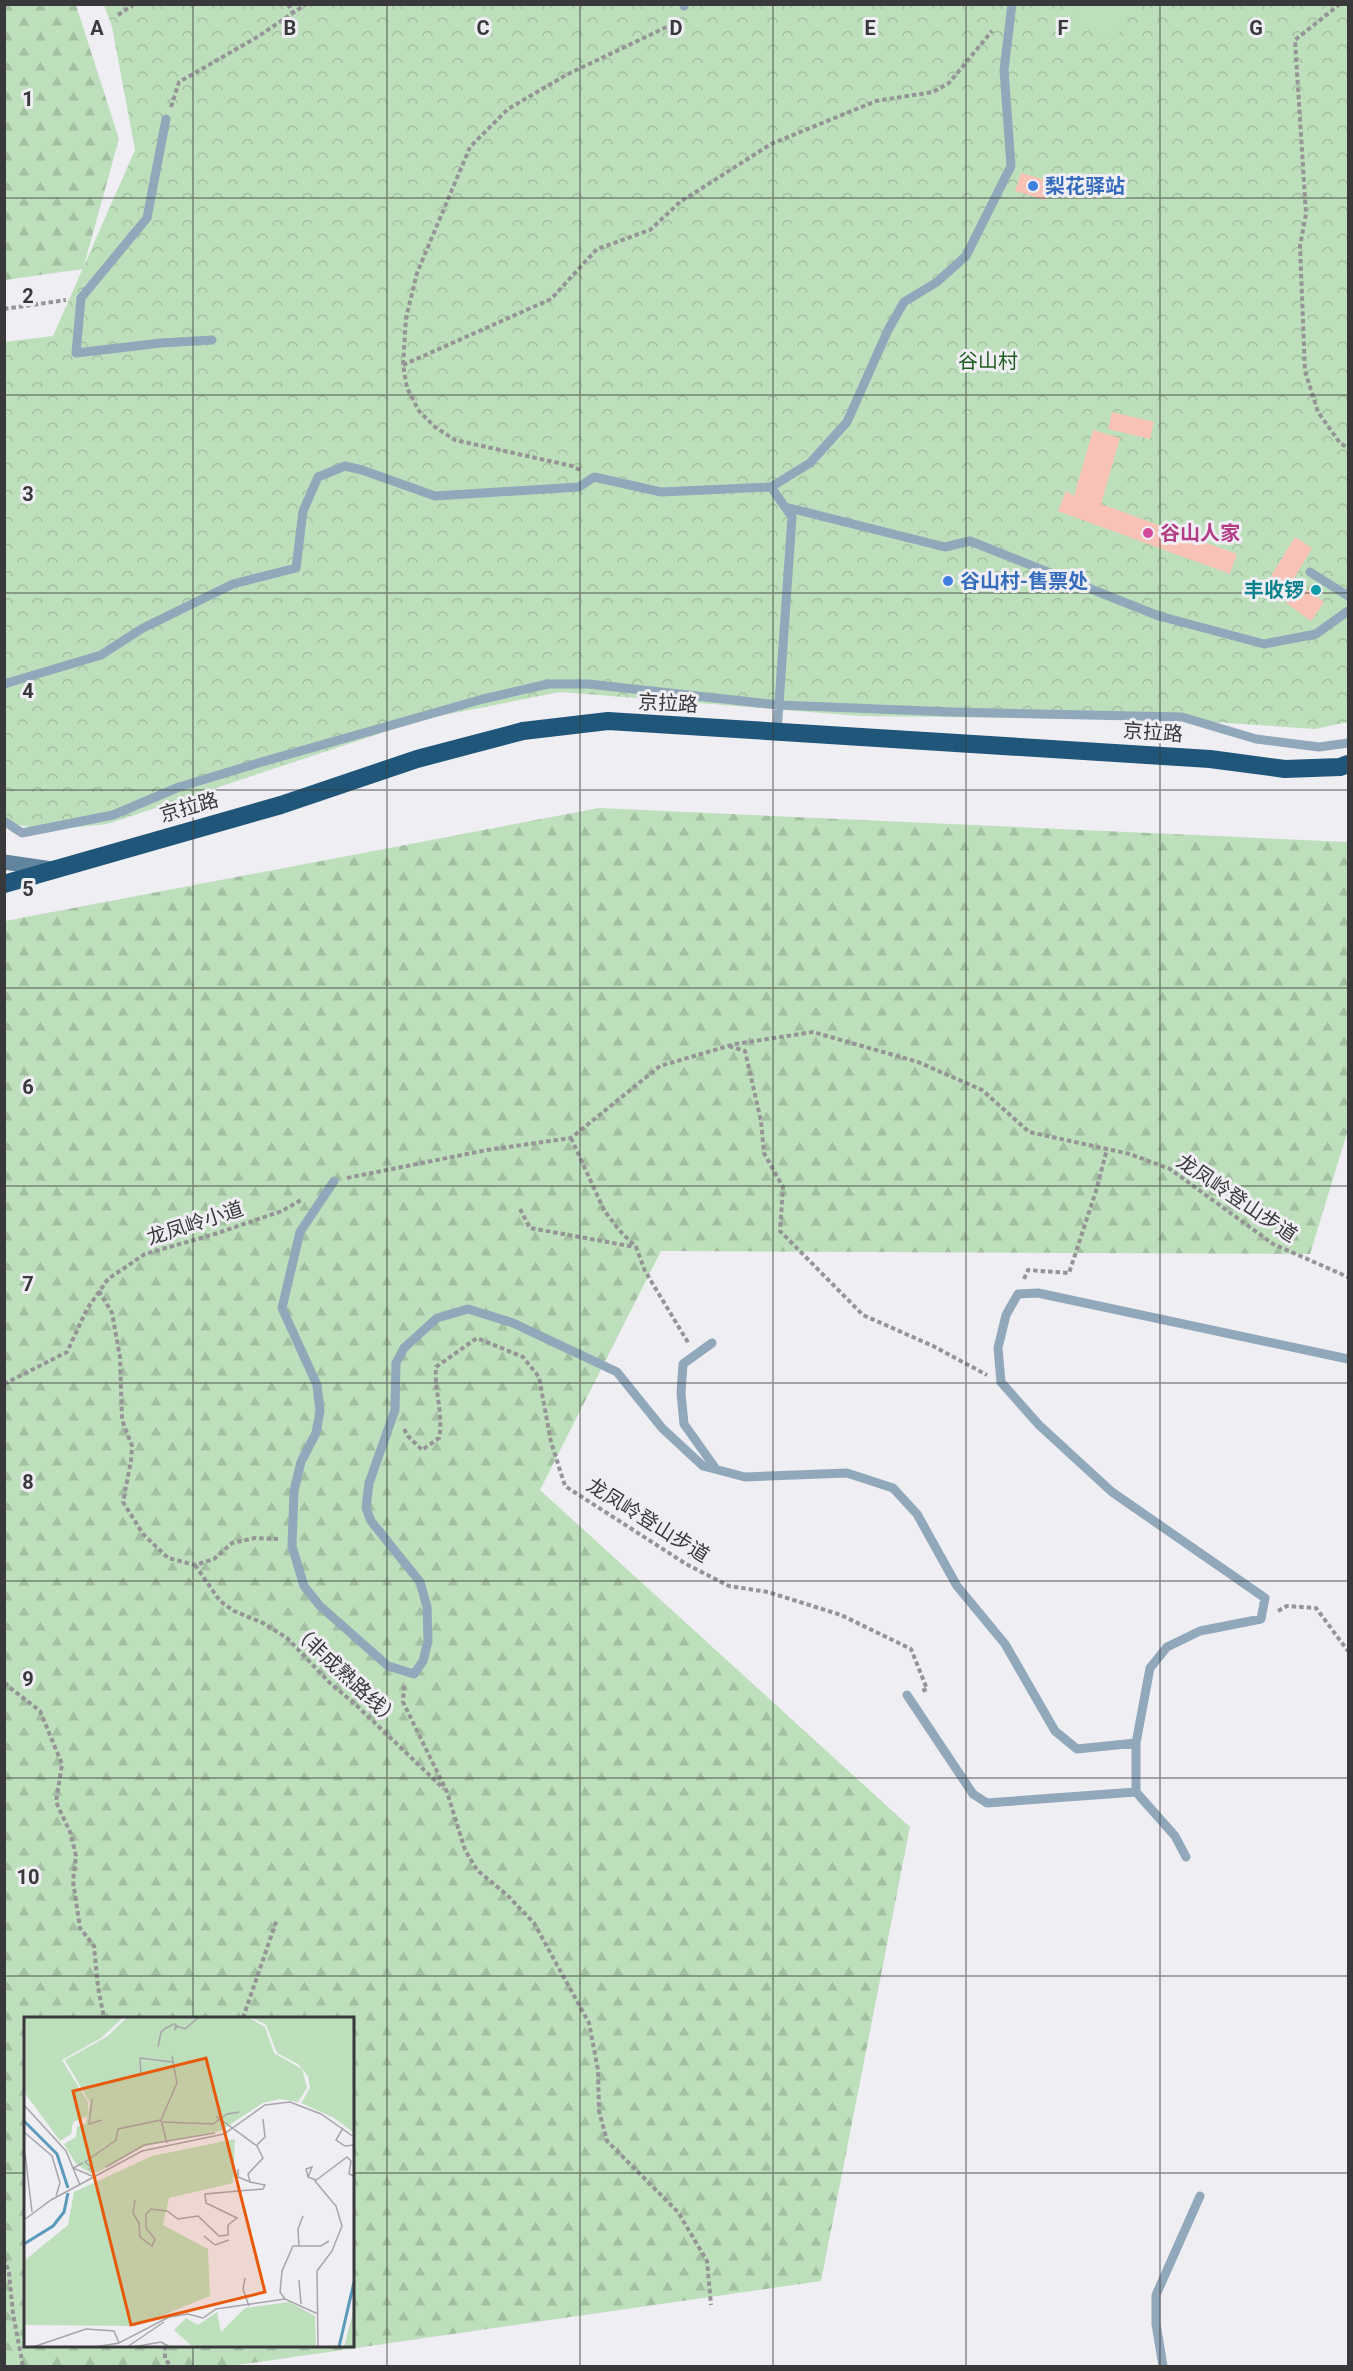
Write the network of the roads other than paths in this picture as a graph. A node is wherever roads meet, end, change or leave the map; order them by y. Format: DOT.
graph roads {
  1 [pos="1012,4"];
  2 [pos="166,119"];
  3 [pos="212,340"];
  4 [pos="771,487"];
  5 [pos="785,507"];
  6 [pos="1310,572"];
  7 [pos="1348,597"];
  8 [pos="1348,611"];
  9 [pos="4,684"];
  10 [pos="779,705"];
  11 [pos="777,732"];
  12 [pos="1348,743"];
  13 [pos="1348,764"];
  14 [pos="4,821"];
  15 [pos="4,862"];
  16 [pos="56,869"];
  17 [pos="4,884"];
  18 [pos="334,1181"];
  19 [pos="712,1342"];
  20 [pos="1348,1359"];
  21 [pos="716,1469"];
  22 [pos="908,1695"];
  23 [pos="1136,1743"];
  24 [pos="1136,1792"];
  25 [pos="1186,1857"];
  26 [pos="1200,2196"];
  27 [pos="1163,2367"];
  1 -- 4 [label="lane"];
  2 -- 3 [label="lane"];
  4 -- 5 [label="lane"];
  4 -- 9 [label="lane"];
  5 -- 8 [label="lane"];
  5 -- 10 [label="lane"];
  6 -- 7 [label="lane"];
  10 -- 11 [label="lane"];
  10 -- 12 [label="lane"];
  10 -- 14 [label="lane"];
  11 -- 13 [label="highway, 京拉路"];
  11 -- 16 [label="highway, 京拉路"];
  15 -- 16 [label="street"];
  16 -- 17 [label="highway, 京拉路"];
  18 -- 21 [label="lane"];
  19 -- 21 [label="lane"];
  20 -- 23 [label="lane"];
  21 -- 23 [label="lane"];
  22 -- 24 [label="lane"];
  23 -- 24 [label="lane"];
  24 -- 25 [label="lane"];
  26 -- 27 [label="lane"];
}
